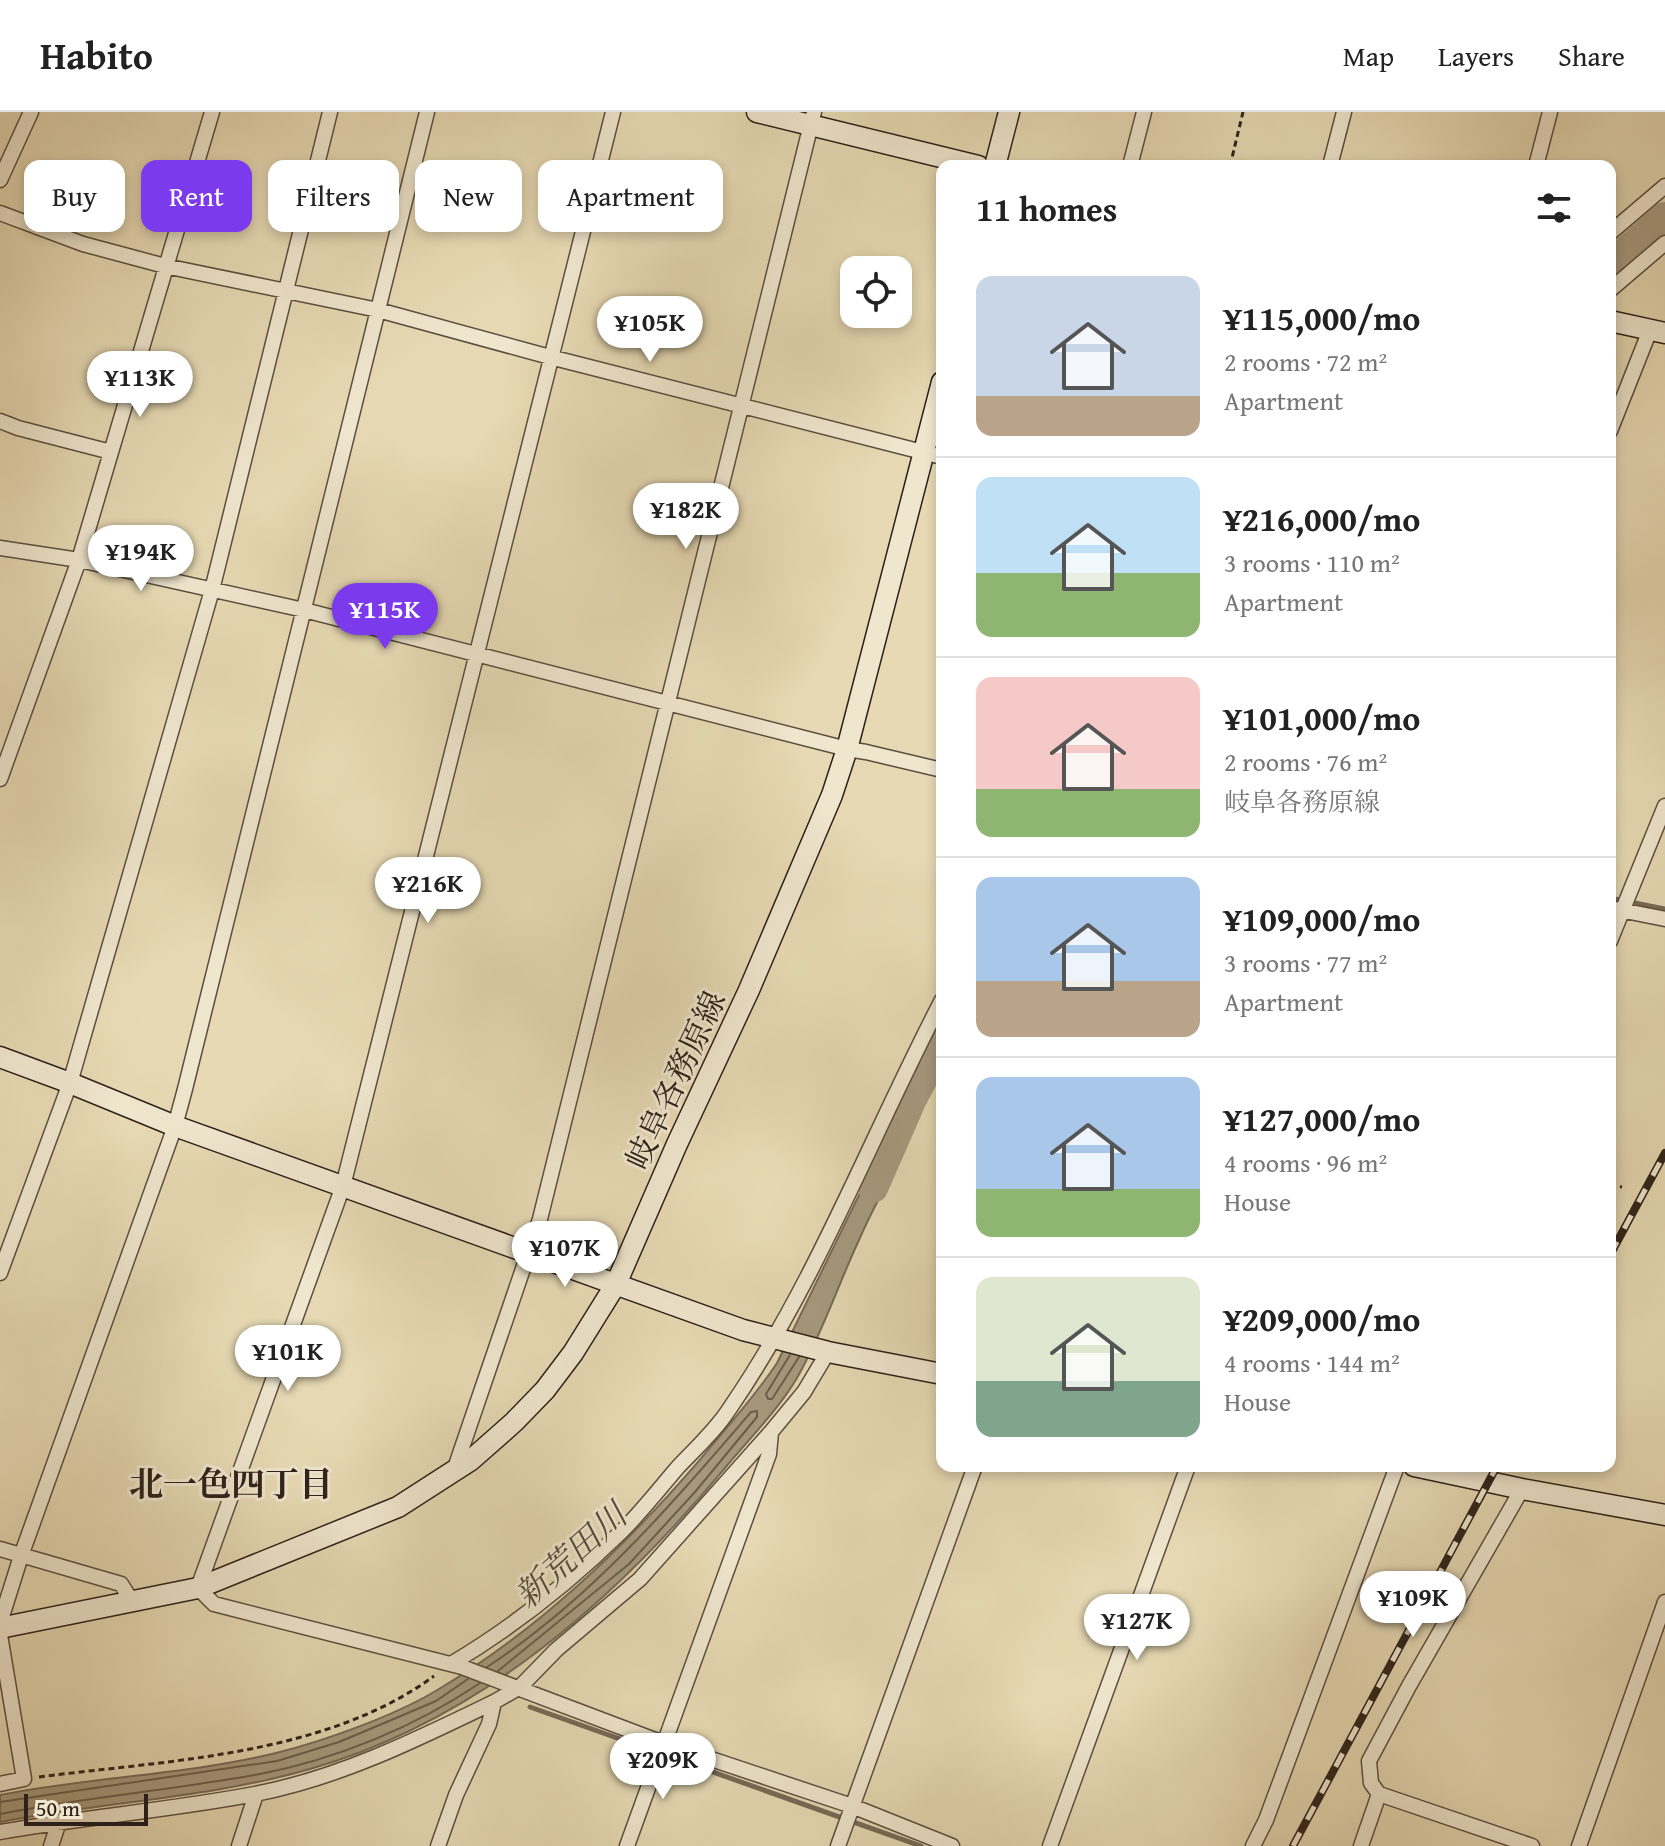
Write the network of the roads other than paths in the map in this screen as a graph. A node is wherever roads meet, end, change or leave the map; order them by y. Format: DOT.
graph roads {
  1 [pos="31,112"];
  2 [pos="212,112"];
  3 [pos="330,112"];
  4 [pos="427,112"];
  5 [pos="613,112"];
  6 [pos="757,112"];
  7 [pos="1009,112"];
  8 [pos="1144,112"];
  9 [pos="1344,112"];
  10 [pos="1550,112"];
  11 [pos="813,119"];
  12 [pos="957,160"];
  13 [pos="997,160"];
  14 [pos="1132,160"];
  15 [pos="1332,160"];
  16 [pos="1538,160"];
  17 [pos="0,180"];
  18 [pos="1665,186"];
  19 [pos="0,213"];
  20 [pos="1616,228"];
  21 [pos="1665,243"];
  22 [pos="165,266"];
  23 [pos="1616,285"];
  24 [pos="285,291"];
  25 [pos="378,310"];
  26 [pos="1616,322"];
  27 [pos="1657,331"];
  28 [pos="550,357"];
  29 [pos="740,407"];
  30 [pos="1616,418"];
  31 [pos="0,421"];
  32 [pos="936,430"];
  33 [pos="111,452"];
  34 [pos="933,454"];
  35 [pos="0,548"];
  36 [pos="79,560"];
  37 [pos="212,590"];
  38 [pos="304,610"];
  39 [pos="476,656"];
  40 [pos="668,704"];
  41 [pos="847,749"];
  42 [pos="936,769"];
  43 [pos="0,779"];
  44 [pos="1665,806"];
  45 [pos="1616,909"];
  46 [pos="1665,919"];
  47 [pos="936,1012"];
  48 [pos="0,1057"];
  49 [pos="70,1083"];
  50 [pos="175,1126"];
  51 [pos="343,1186"];
  52 [pos="529,1252"];
  53 [pos="0,1273"];
  54 [pos="616,1284"];
  55 [pos="777,1340"];
  56 [pos="824,1351"];
  57 [pos="936,1373"];
  58 [pos="771,1432"];
  59 [pos="454,1471"];
  60 [pos="973,1472"];
  61 [pos="1186,1472"];
  62 [pos="1395,1472"];
  63 [pos="1442,1472"];
  64 [pos="1522,1489"];
  65 [pos="1665,1515"];
  66 [pos="0,1549"];
  67 [pos="21,1556"];
  68 [pos="198,1588"];
  69 [pos="1665,1602"];
  70 [pos="133,1603"];
  71 [pos="0,1626"];
  72 [pos="0,1635"];
  73 [pos="456,1666"];
  74 [pos="520,1687"];
  75 [pos="494,1702"];
  76 [pos="663,1743"];
  77 [pos="0,1784"];
  78 [pos="256,1794"];
  79 [pos="1379,1794"];
  80 [pos="852,1806"];
  81 [pos="59,1822"];
  82 [pos="0,1832"];
  83 [pos="1526,1845"];
  84 [pos="51,1846"];
  85 [pos="239,1846"];
  86 [pos="438,1846"];
  87 [pos="627,1846"];
  88 [pos="838,1846"];
  89 [pos="952,1846"];
  90 [pos="1050,1846"];
  91 [pos="1253,1846"];
  92 [pos="1361,1846"];
  93 [pos="1579,1846"];
  1 -- 17 [label="street"];
  2 -- 22 [label="street"];
  3 -- 24 [label="street"];
  4 -- 25 [label="street"];
  5 -- 28 [label="street"];
  6 -- 11 [label="main road"];
  7 -- 13 [label="main road"];
  8 -- 14 [label="street"];
  9 -- 15 [label="street"];
  10 -- 16 [label="street"];
  11 -- 12 [label="main road"];
  11 -- 29 [label="street"];
  18 -- 20 [label="street"];
  19 -- 22 [label="street"];
  21 -- 23 [label="street"];
  22 -- 24 [label="street"];
  22 -- 33 [label="street"];
  24 -- 25 [label="street"];
  24 -- 37 [label="street"];
  25 -- 28 [label="street"];
  25 -- 38 [label="street"];
  26 -- 27 [label="main road"];
  27 -- 30 [label="street"];
  28 -- 29 [label="street"];
  28 -- 39 [label="street"];
  29 -- 34 [label="street"];
  29 -- 40 [label="street"];
  31 -- 33 [label="street"];
  32 -- 34 [label="main road, 岐阜各務原線"];
  33 -- 36 [label="street"];
  34 -- 41 [label="main road, 岐阜各務原線"];
  35 -- 36 [label="street"];
  36 -- 37 [label="street"];
  36 -- 43 [label="street"];
  37 -- 38 [label="street"];
  37 -- 49 [label="street"];
  38 -- 39 [label="street"];
  38 -- 50 [label="street"];
  39 -- 40 [label="street"];
  39 -- 51 [label="street"];
  40 -- 41 [label="street"];
  40 -- 52 [label="street"];
  41 -- 42 [label="street"];
  41 -- 54 [label="main road, 岐阜各務原線"];
  44 -- 45 [label="street"];
  45 -- 46 [label="street"];
  47 -- 55 [label="street"];
  48 -- 49 [label="main road"];
  49 -- 50 [label="main road"];
  49 -- 53 [label="street"];
  50 -- 51 [label="main road"];
  50 -- 67 [label="street"];
  51 -- 52 [label="main road"];
  51 -- 68 [label="street"];
  52 -- 54 [label="main road"];
  52 -- 59 [label="street"];
  54 -- 55 [label="main road"];
  54 -- 59 [label="main road, 岐阜各務原線"];
  55 -- 56 [label="main road"];
  55 -- 73 [label="street"];
  56 -- 57 [label="main road"];
  56 -- 58 [label="street"];
  58 -- 74 [label="street"];
  58 -- 76 [label="street"];
  59 -- 68 [label="main road, 岐阜各務原線"];
  60 -- 80 [label="street"];
  61 -- 90 [label="street"];
  62 -- 91 [label="street"];
  63 -- 64 [label="main road"];
  64 -- 65 [label="main road"];
  64 -- 79 [label="street"];
  66 -- 67 [label="street"];
  67 -- 70 [label="street"];
  67 -- 71 [label="street"];
  68 -- 70 [label="main road, 岐阜各務原線"];
  68 -- 73 [label="street"];
  69 -- 93 [label="street"];
  70 -- 71 [label="main road, 岐阜各務原線"];
  72 -- 77 [label="street"];
  73 -- 74 [label="street"];
  74 -- 75 [label="street"];
  74 -- 76 [label="street"];
  75 -- 78 [label="street"];
  75 -- 86 [label="street"];
  76 -- 80 [label="street"];
  76 -- 87 [label="street"];
  78 -- 81 [label="street"];
  78 -- 85 [label="street"];
  79 -- 83 [label="street"];
  79 -- 92 [label="street"];
  80 -- 88 [label="street"];
  80 -- 89 [label="street"];
  81 -- 82 [label="street"];
  81 -- 84 [label="street"];
}
